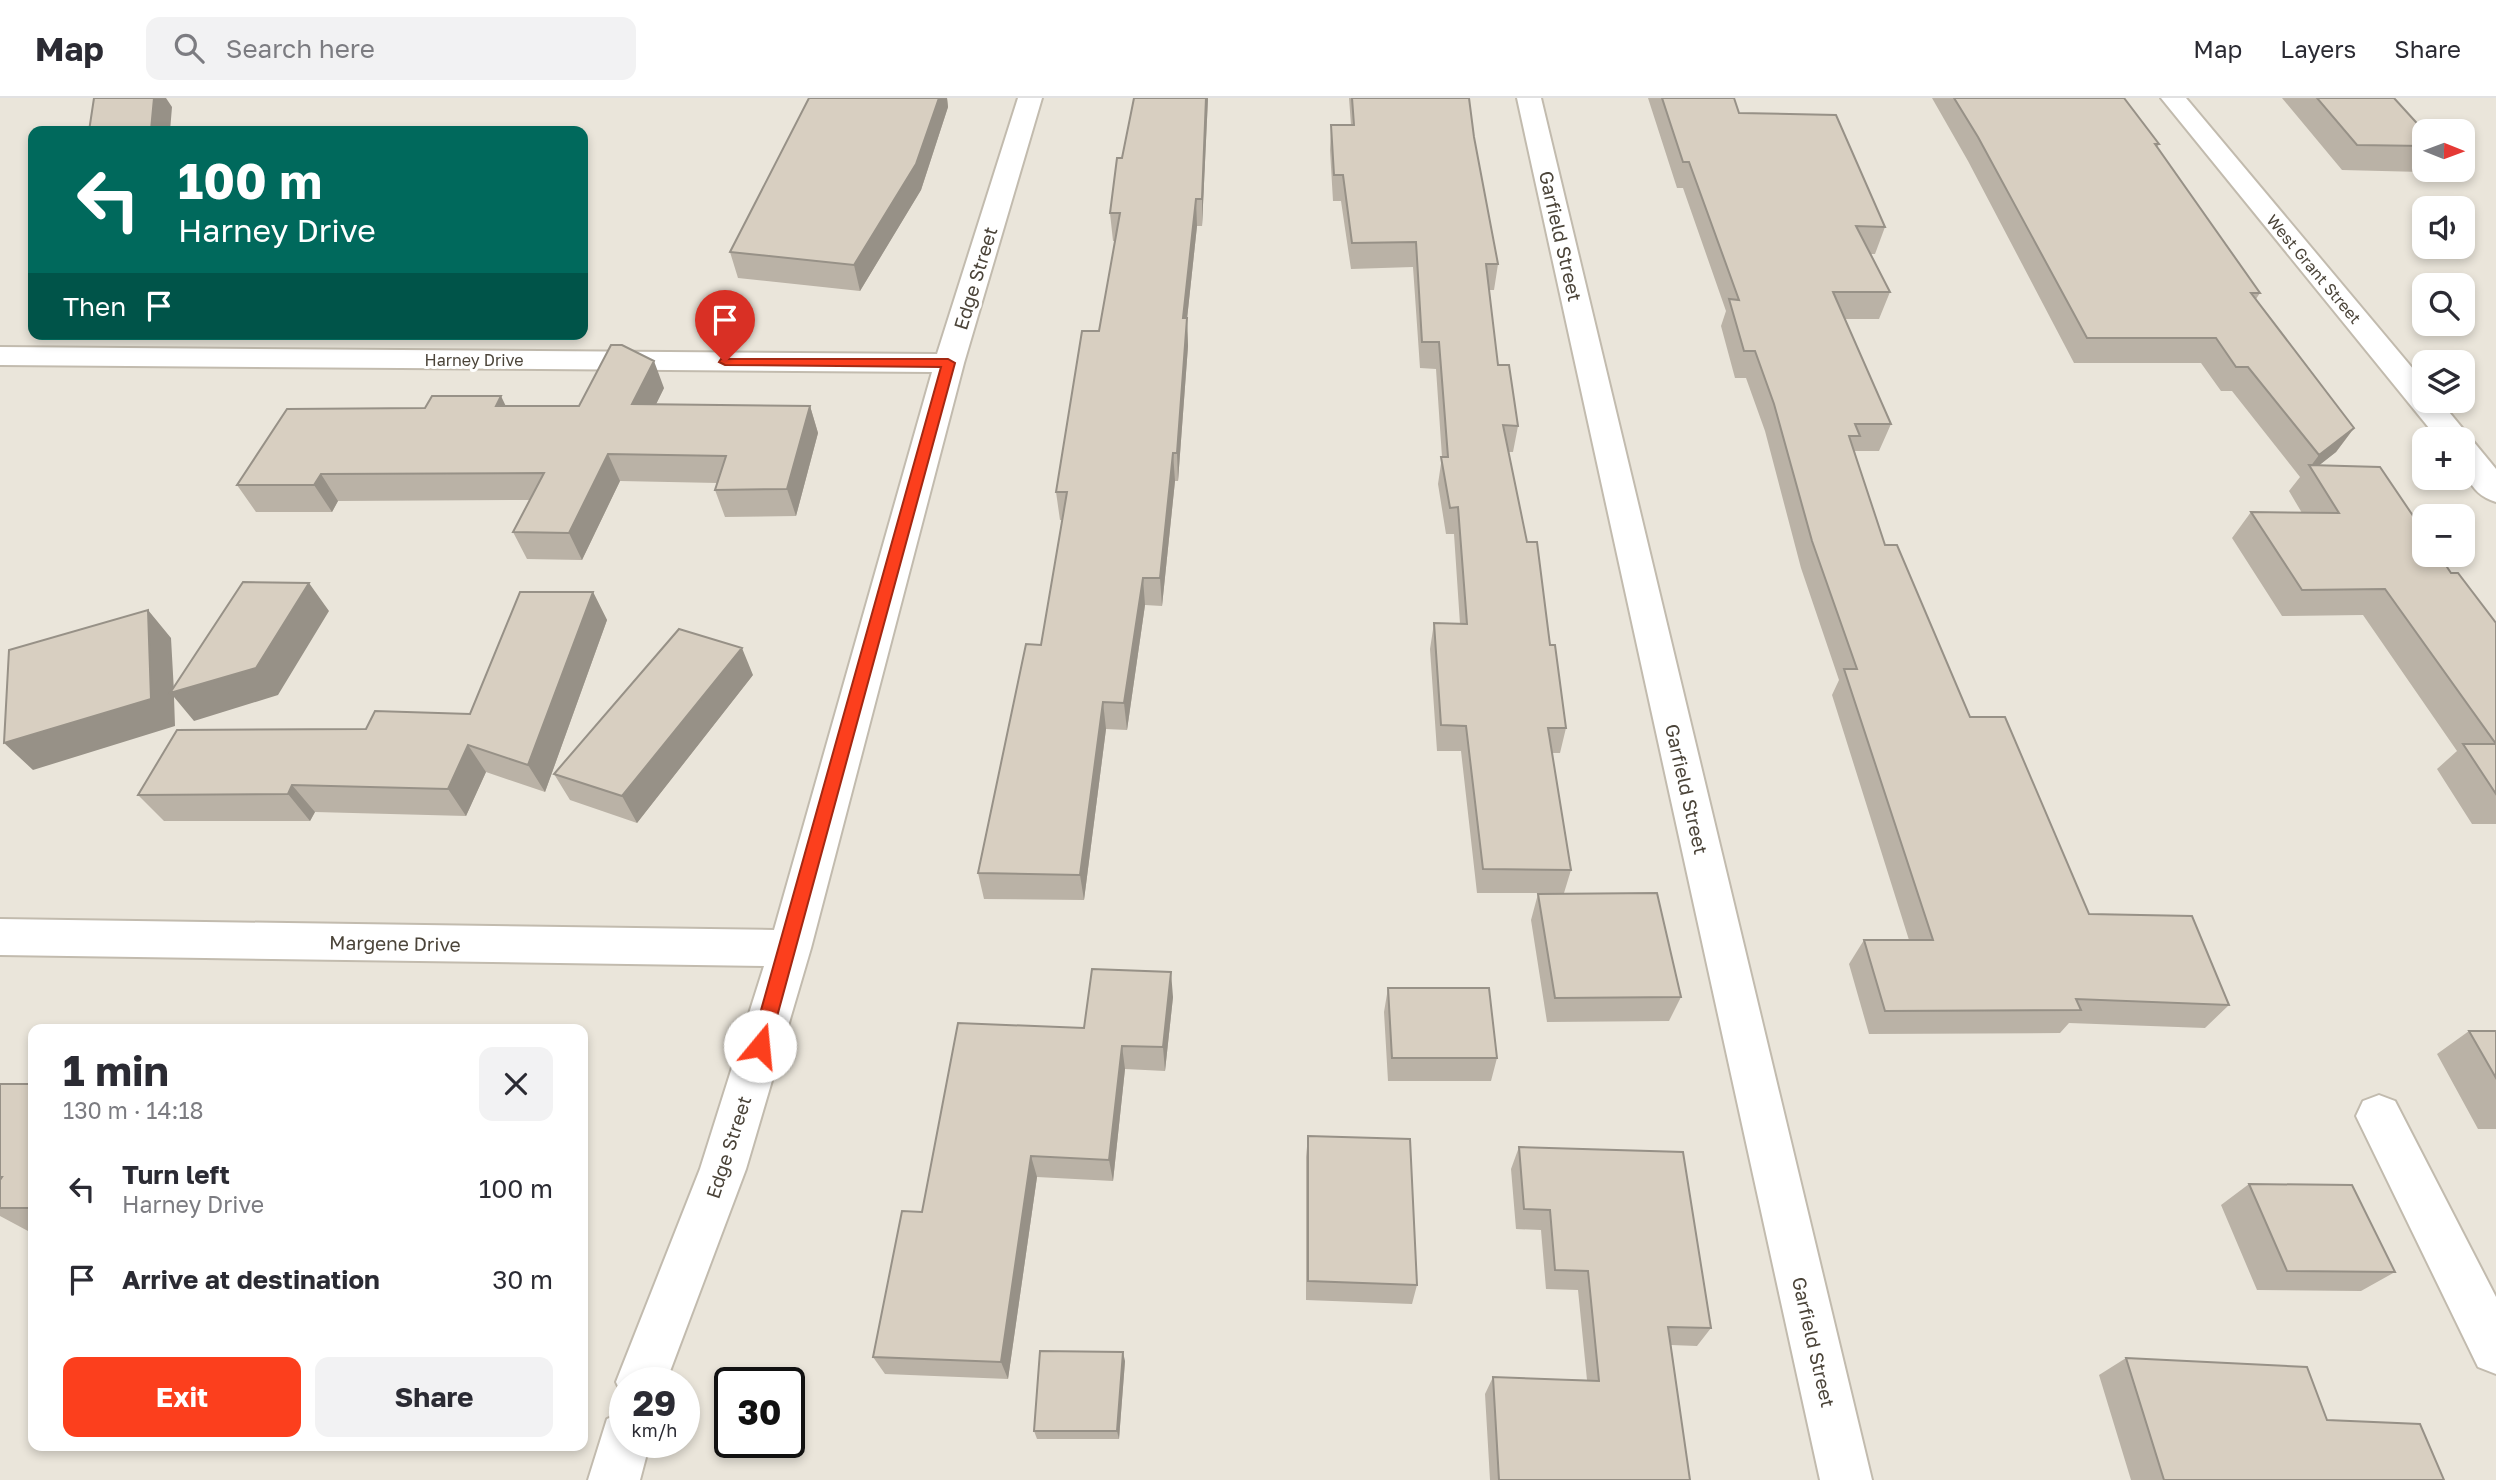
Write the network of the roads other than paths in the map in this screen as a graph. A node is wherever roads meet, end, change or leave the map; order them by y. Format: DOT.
graph roads {
  1 [pos="1030,98"];
  2 [pos="1529,98"];
  3 [pos="2173,98"];
  4 [pos="0,356"];
  5 [pos="948,363"];
  6 [pos="2445,427"];
  7 [pos="0,937"];
  8 [pos="790,948"];
  9 [pos="2379,1116"];
  10 [pos="2496,1349"];
  11 [pos="646,1367"];
  12 [pos="620,1458"];
  13 [pos="614,1480"];
  14 [pos="1846,1480"];
  1 -- 5 [label="street, Edge Street"];
  2 -- 14 [label="street, Garfield Street"];
  3 -- 6 [label="street, West Grant Street"];
  4 -- 5 [label="street, Harney Drive"];
  5 -- 8 [label="street, Edge Street"];
  7 -- 8 [label="street, Margene Drive"];
  8 -- 11 [label="street, Edge Street"];
  9 -- 10 [label="street"];
  12 -- 13 [label="street"];
}
